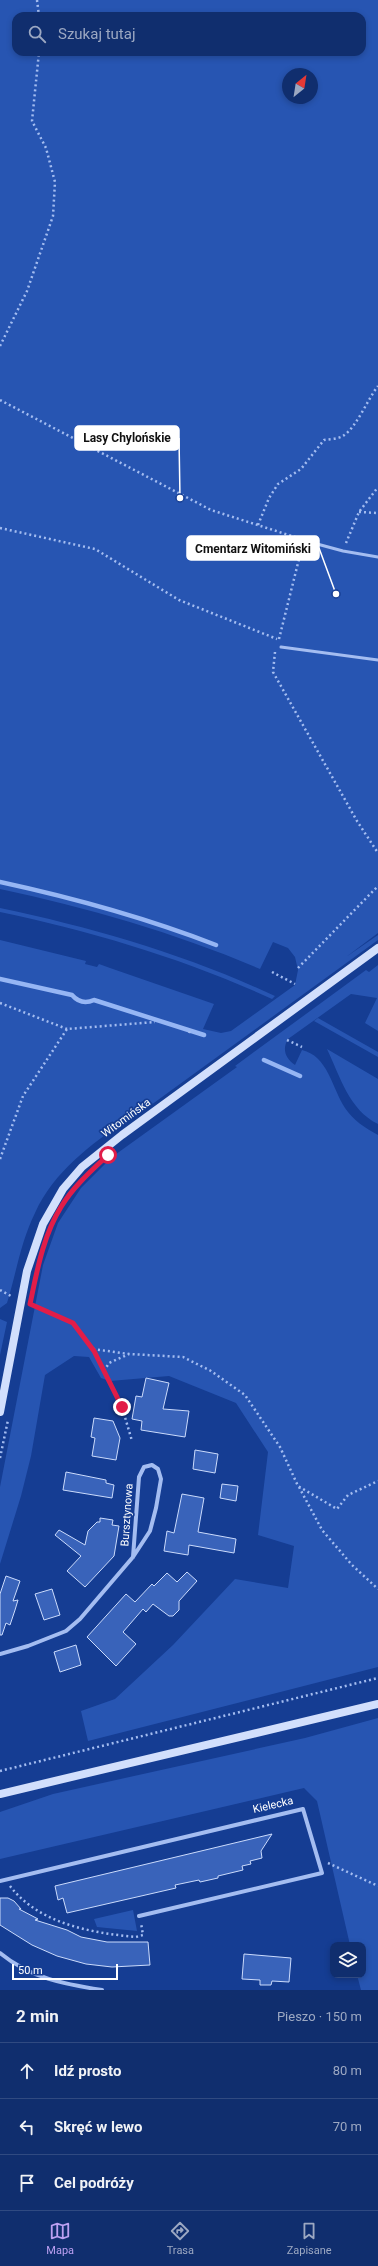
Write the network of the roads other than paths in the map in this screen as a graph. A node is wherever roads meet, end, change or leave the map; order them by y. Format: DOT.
graph roads {
  1 [pos="306,540"];
  2 [pos="378,557"];
  3 [pos="281,647"];
  4 [pos="378,660"];
  5 [pos="378,948"];
  6 [pos="0,1412"];
  7 [pos="134,1557"];
  8 [pos="0,1654"];
  9 [pos="378,1704"];
  10 [pos="0,1794"];
  11 [pos="2,1880"];
  12 [pos="139,1916"];
  13 [pos="0,1952"];
  14 [pos="102,1990"];
  1 -- 2 [label="lane"];
  3 -- 4 [label="lane"];
  5 -- 6 [label="street, Witomińska"];
  7 -- 7 [label="street, Bursztynowa"];
  7 -- 8 [label="street, Bursztynowa"];
  9 -- 10 [label="street"];
  11 -- 12 [label="street, Kielecka"];
  13 -- 14 [label="street"];
}
